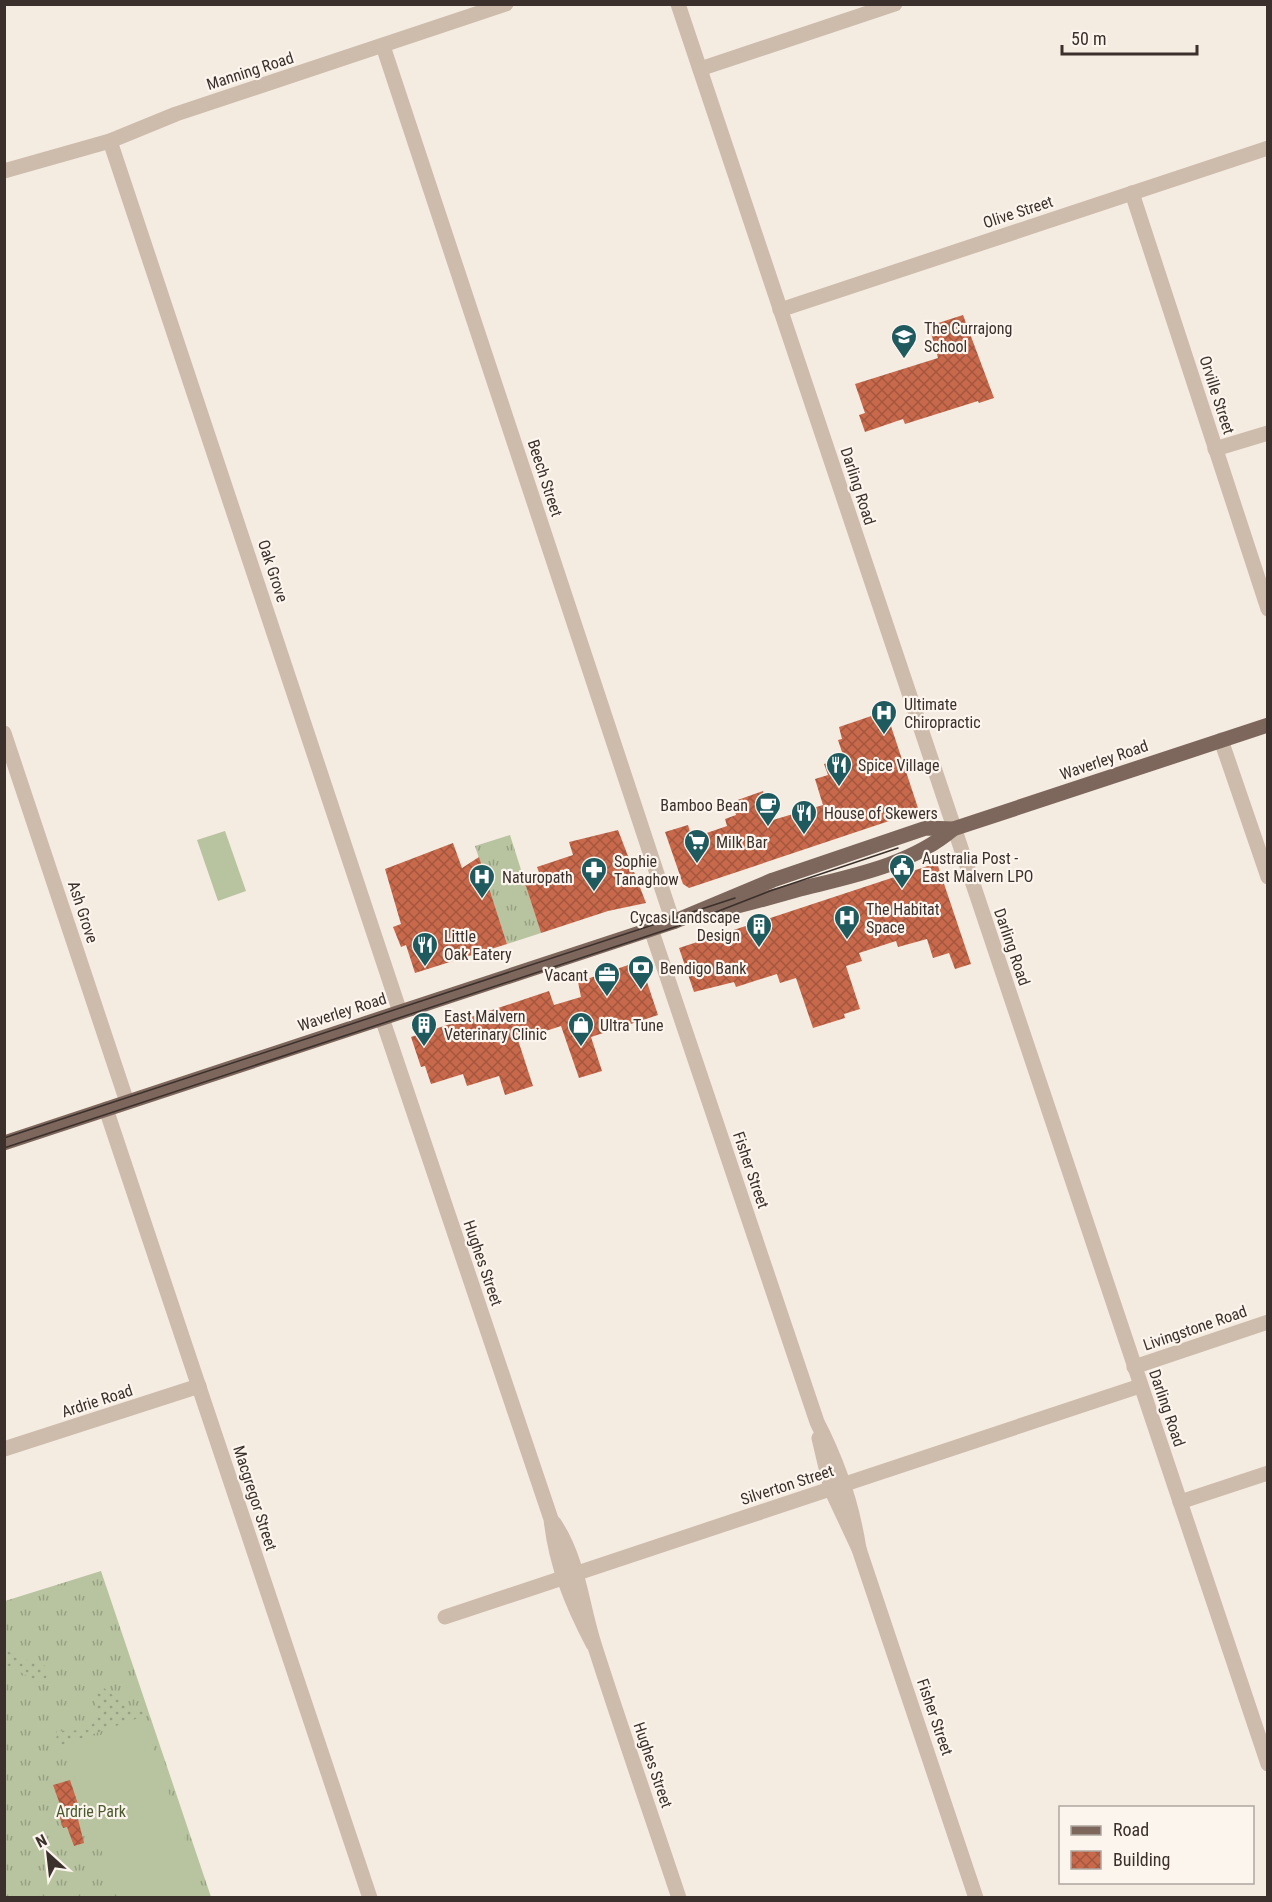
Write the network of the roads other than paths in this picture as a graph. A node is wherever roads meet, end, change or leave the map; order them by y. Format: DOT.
graph roads {
  1 [pos="506,4"];
  2 [pos="678,4"];
  3 [pos="895,4"];
  4 [pos="383,46"];
  5 [pos="700,69"];
  6 [pos="110,141"];
  7 [pos="1268,148"];
  8 [pos="4,171"];
  9 [pos="1131,193"];
  10 [pos="780,310"];
  11 [pos="1268,433"];
  12 [pos="1215,449"];
  13 [pos="1268,609"];
  14 [pos="1268,725"];
  15 [pos="4,732"];
  16 [pos="1221,740"];
  17 [pos="953,830"];
  18 [pos="1268,877"];
  19 [pos="691,916"];
  20 [pos="673,922"];
  21 [pos="651,929"];
  22 [pos="400,1012"];
  23 [pos="382,1018"];
  24 [pos="127,1102"];
  25 [pos="106,1109"];
  26 [pos="4,1143"];
  27 [pos="1268,1323"];
  28 [pos="1134,1367"];
  29 [pos="199,1386"];
  30 [pos="1140,1386"];
  31 [pos="4,1449"];
  32 [pos="1268,1473"];
  33 [pos="838,1487"];
  34 [pos="1180,1503"];
  35 [pos="570,1576"];
  36 [pos="444,1617"];
  37 [pos="1268,1764"];
  38 [pos="370,1898"];
  39 [pos="679,1898"];
  40 [pos="976,1898"];
  1 -- 4 [label="street, Manning Road"];
  2 -- 5 [label="street, Darling Road"];
  3 -- 5 [label="street"];
  4 -- 6 [label="street, Manning Road"];
  4 -- 20 [label="street, Beech Street"];
  5 -- 10 [label="street, Darling Road"];
  6 -- 8 [label="street, Manning Road"];
  6 -- 22 [label="street, Oak Grove"];
  7 -- 9 [label="street, Olive Street"];
  9 -- 10 [label="street, Olive Street"];
  9 -- 12 [label="street, Orville Street"];
  10 -- 17 [label="street, Darling Road"];
  11 -- 12 [label="street"];
  12 -- 13 [label="street, Orville Street"];
  14 -- 16 [label="main road, Waverley Road"];
  15 -- 24 [label="street, Ash Grove"];
  16 -- 17 [label="main road, Waverley Road"];
  16 -- 18 [label="street"];
  17 -- 19 [label="main road, Waverley Road"];
  17 -- 19 [label="main road, Waverley Road"];
  17 -- 28 [label="street, Darling Road"];
  19 -- 20 [label="main road, Waverley Road"];
  20 -- 21 [label="main road, Waverley Road"];
  21 -- 22 [label="main road, Waverley Road"];
  21 -- 33 [label="street, Fisher Street"];
  22 -- 23 [label="main road, Waverley Road"];
  23 -- 24 [label="main road, Waverley Road"];
  23 -- 35 [label="street, Hughes Street"];
  24 -- 25 [label="main road, Waverley Road"];
  25 -- 26 [label="main road, Waverley Road"];
  25 -- 29 [label="street, Macgregor Street"];
  27 -- 28 [label="street, Livingstone Road"];
  28 -- 30 [label="street, Darling Road"];
  29 -- 31 [label="street, Ardrie Road"];
  29 -- 38 [label="street, Macgregor Street"];
  30 -- 33 [label="street, Silverton Street"];
  30 -- 34 [label="street, Darling Road"];
  32 -- 34 [label="street"];
  33 -- 35 [label="street, Silverton Street"];
  33 -- 40 [label="street, Fisher Street"];
  34 -- 37 [label="street, Darling Road"];
  35 -- 36 [label="street, Silverton Street"];
  35 -- 39 [label="street, Hughes Street"];
}
